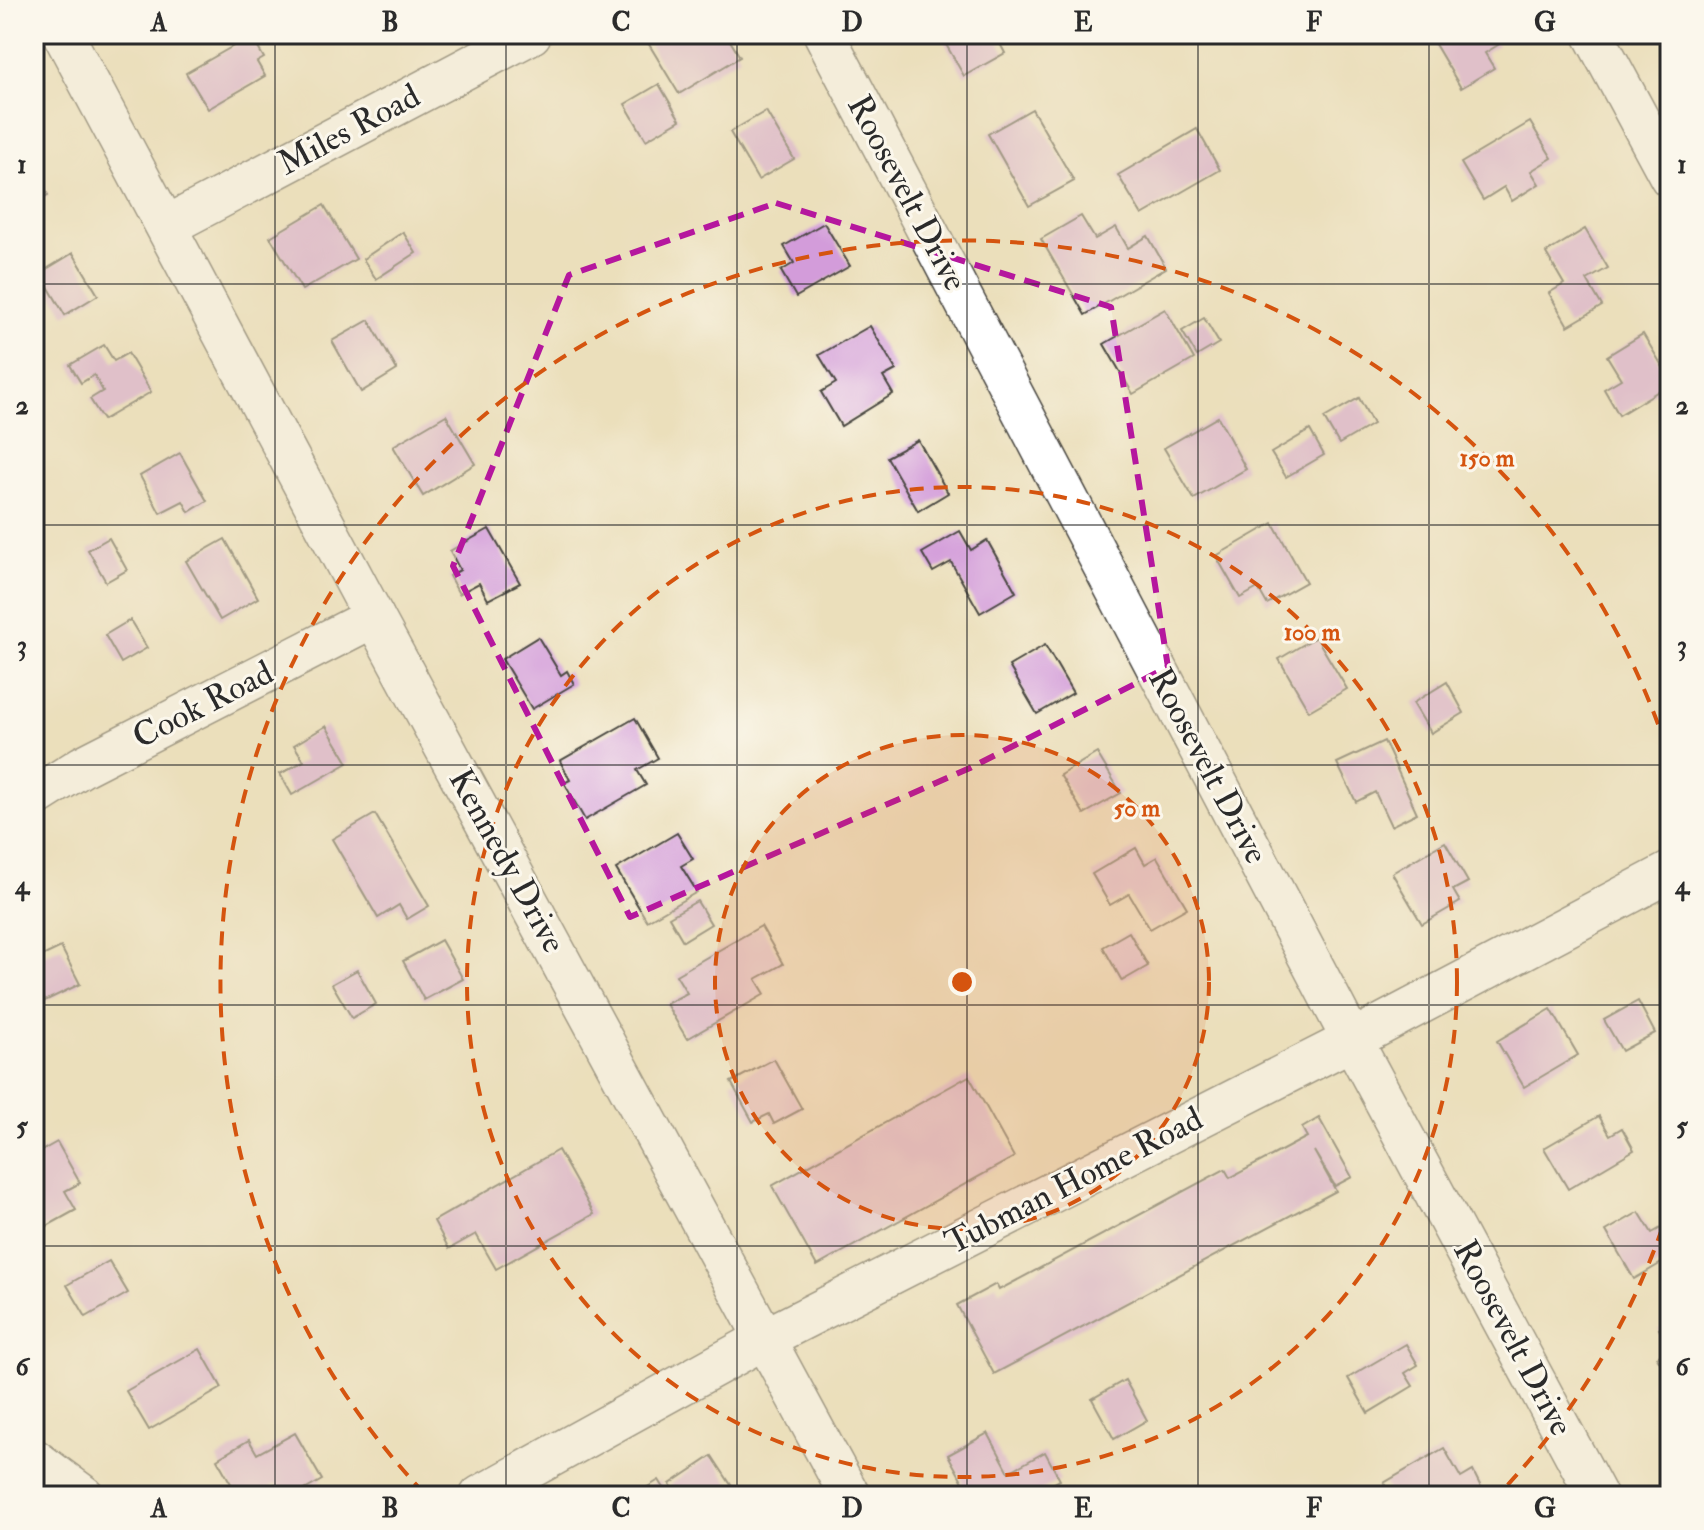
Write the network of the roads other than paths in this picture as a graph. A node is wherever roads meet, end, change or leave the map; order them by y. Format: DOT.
graph roads {
  1 [pos="63,34"];
  2 [pos="531,34"];
  3 [pos="824,34"];
  4 [pos="1593,34"];
  5 [pos="1670,177"];
  6 [pos="167,226"];
  7 [pos="374,617"];
  8 [pos="34,797"];
  9 [pos="1670,872"];
  10 [pos="1352,1040"];
  11 [pos="766,1338"];
  12 [pos="34,1459"];
  13 [pos="84,1496"];
  14 [pos="480,1496"];
  15 [pos="850,1496"];
  16 [pos="1597,1496"];
  1 -- 6 [label="street, Kennedy Drive"];
  2 -- 6 [label="street, Miles Road"];
  3 -- 10 [label="street, Roosevelt Drive"];
  4 -- 5 [label="street"];
  6 -- 7 [label="street, Kennedy Drive"];
  7 -- 8 [label="street, Cook Road"];
  7 -- 11 [label="street, Kennedy Drive"];
  9 -- 10 [label="street, Tubman Home Road"];
  10 -- 11 [label="street, Tubman Home Road"];
  10 -- 16 [label="street, Roosevelt Drive"];
  11 -- 14 [label="street, Tubman Home Road"];
  11 -- 15 [label="street, Kennedy Drive"];
  12 -- 13 [label="street"];
}
